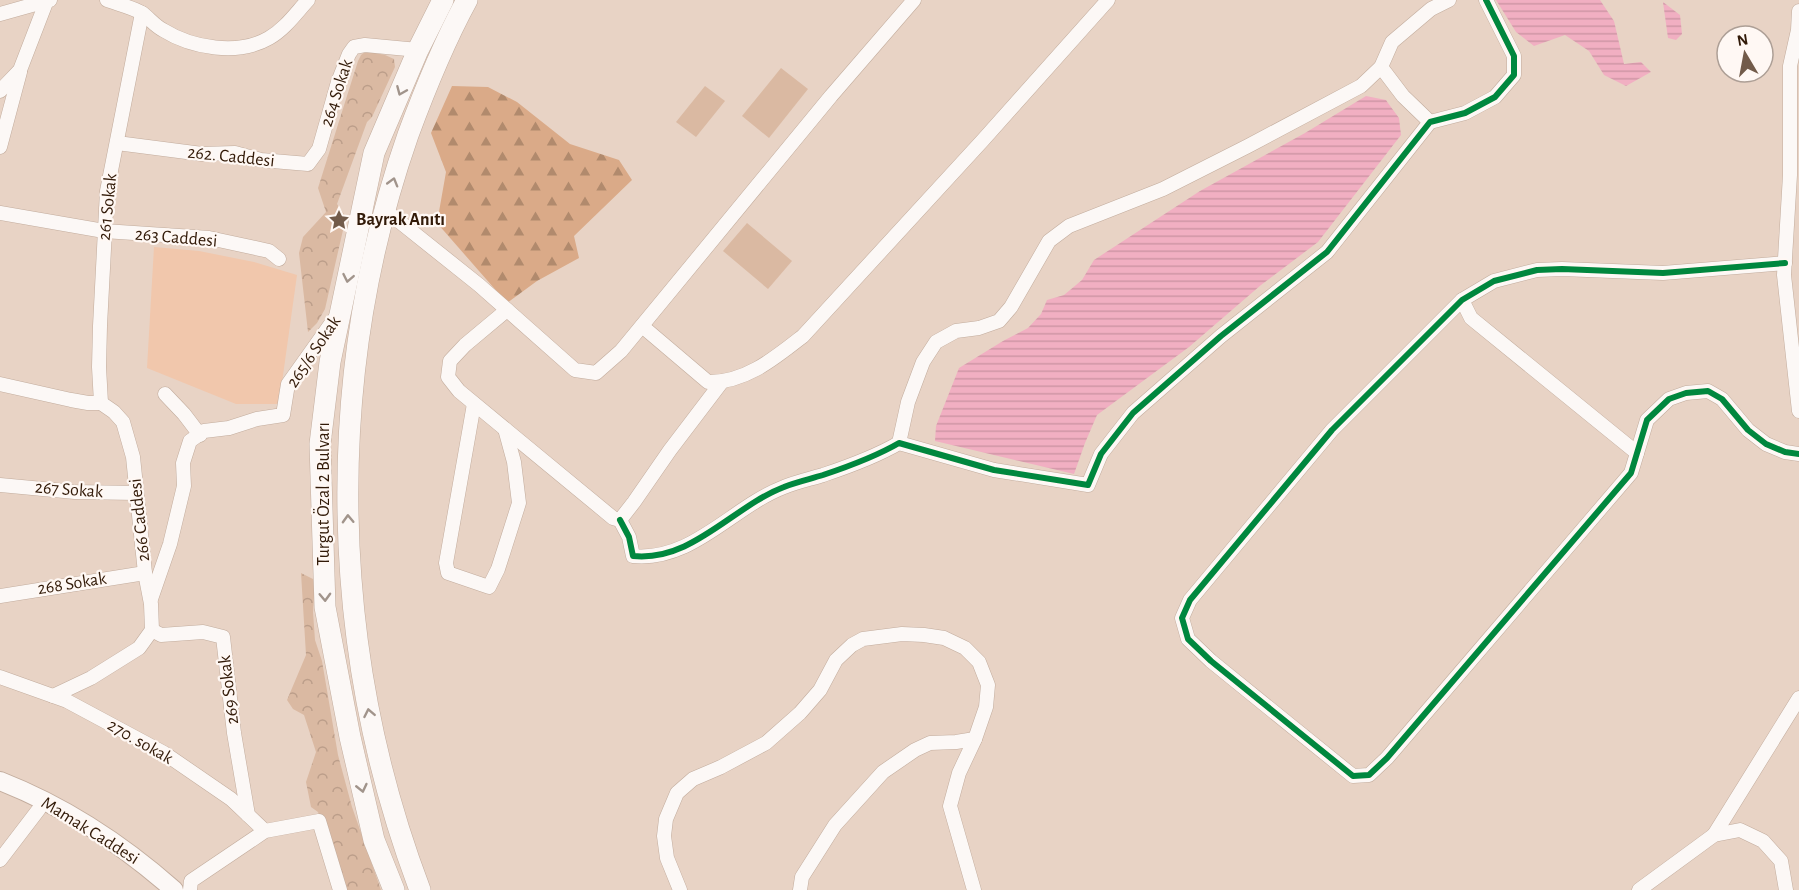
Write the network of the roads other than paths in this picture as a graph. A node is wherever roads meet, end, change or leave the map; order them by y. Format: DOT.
graph roads {
  1 [pos="48,0"];
  2 [pos="107,0"];
  3 [pos="308,0"];
  4 [pos="443,0"];
  5 [pos="467,0"];
  6 [pos="914,0"];
  7 [pos="1108,0"];
  8 [pos="1449,0"];
  9 [pos="1486,0"];
  10 [pos="1799,11"];
  11 [pos="142,13"];
  12 [pos="0,14"];
  13 [pos="1798,31"];
  14 [pos="418,50"];
  15 [pos="1794,64"];
  16 [pos="1382,67"];
  17 [pos="20,70"];
  18 [pos="0,91"];
  19 [pos="1430,122"];
  20 [pos="117,143"];
  21 [pos="0,147"];
  22 [pos="308,164"];
  23 [pos="385,210"];
  24 [pos="0,213"];
  25 [pos="104,231"];
  26 [pos="279,259"];
  27 [pos="1784,269"];
  28 [pos="1799,276"];
  29 [pos="1462,300"];
  30 [pos="342,310"];
  31 [pos="507,310"];
  32 [pos="642,326"];
  33 [pos="304,360"];
  34 [pos="330,362"];
  35 [pos="721,382"];
  36 [pos="0,384"];
  37 [pos="165,394"];
  38 [pos="101,403"];
  39 [pos="474,404"];
  40 [pos="1799,411"];
  41 [pos="505,429"];
  42 [pos="200,435"];
  43 [pos="899,443"];
  44 [pos="1637,453"];
  45 [pos="1799,454"];
  46 [pos="0,485"];
  47 [pos="137,493"];
  48 [pos="620,519"];
  49 [pos="145,573"];
  50 [pos="0,596"];
  51 [pos="150,600"];
  52 [pos="152,630"];
  53 [pos="0,677"];
  54 [pos="53,696"];
  55 [pos="1799,698"];
  56 [pos="975,739"];
  57 [pos="0,781"];
  58 [pos="0,792"];
  59 [pos="39,809"];
  60 [pos="248,815"];
  61 [pos="265,831"];
  62 [pos="1714,835"];
  63 [pos="0,860"];
  64 [pos="159,890"];
  65 [pos="174,890"];
  66 [pos="190,890"];
  67 [pos="340,890"];
  68 [pos="394,890"];
  69 [pos="420,890"];
  70 [pos="680,890"];
  71 [pos="800,890"];
  72 [pos="974,890"];
  73 [pos="1640,890"];
  74 [pos="1786,890"];
  1 -- 12 [label="street"];
  1 -- 17 [label="street"];
  2 -- 11 [label="street"];
  3 -- 11 [label="street"];
  4 -- 14 [label="highway, Turgut Özal 2 Bulvarı"];
  23 -- 5 [label="highway, Turgut Özal 2 Bulvarı, one-way"];
  6 -- 32 [label="street"];
  7 -- 35 [label="street"];
  8 -- 16 [label="street"];
  9 -- 19 [label="street"];
  10 -- 13 [label="street"];
  11 -- 20 [label="street, 261 Sokak"];
  13 -- 15 [label="street"];
  14 -- 22 [label="street, 264 Sokak"];
  14 -- 30 [label="highway, Turgut Özal 2 Bulvarı, one-way"];
  15 -- 27 [label="street"];
  16 -- 19 [label="street"];
  16 -- 43 [label="street"];
  17 -- 18 [label="street"];
  17 -- 21 [label="street"];
  19 -- 43 [label="street"];
  20 -- 22 [label="street, 262. Caddesi"];
  20 -- 25 [label="street, 261 Sokak"];
  23 -- 31 [label="street"];
  69 -- 23 [label="highway, Turgut Özal 2 Bulvarı, one-way"];
  24 -- 25 [label="street, 263 Caddesi"];
  25 -- 26 [label="street, 263 Caddesi"];
  25 -- 38 [label="street, 261 Sokak"];
  27 -- 28 [label="street"];
  27 -- 29 [label="street"];
  27 -- 40 [label="street"];
  29 -- 44 [label="street"];
  29 -- 44 [label="street"];
  30 -- 33 [label="street, 265/6 Sokak"];
  30 -- 34 [label="highway, Turgut Özal 2 Bulvarı"];
  31 -- 32 [label="street"];
  31 -- 39 [label="street"];
  32 -- 35 [label="street"];
  33 -- 34 [label="street"];
  33 -- 42 [label="street, 265/6 Sokak"];
  34 -- 68 [label="highway, Turgut Özal 2 Bulvarı, one-way"];
  35 -- 48 [label="street"];
  36 -- 38 [label="street"];
  37 -- 42 [label="street"];
  38 -- 47 [label="street, 266 Caddesi"];
  39 -- 41 [label="street"];
  39 -- 41 [label="street"];
  41 -- 48 [label="street"];
  42 -- 51 [label="street"];
  43 -- 48 [label="street"];
  44 -- 45 [label="street"];
  46 -- 47 [label="street, 267 Sokak"];
  47 -- 49 [label="street, 266 Caddesi"];
  49 -- 50 [label="street, 268 Sokak"];
  49 -- 51 [label="street, 266 Caddesi"];
  51 -- 52 [label="street, 266 Caddesi"];
  52 -- 54 [label="street"];
  52 -- 60 [label="street, 269 Sokak"];
  53 -- 54 [label="street, 270. sokak"];
  54 -- 60 [label="street, 270. sokak"];
  55 -- 62 [label="street"];
  56 -- 70 [label="street"];
  56 -- 71 [label="street"];
  56 -- 72 [label="street"];
  57 -- 65 [label="main road, Mamak Caddesi"];
  58 -- 59 [label="main road, Mamak Caddesi"];
  59 -- 63 [label="street"];
  59 -- 64 [label="main road, Mamak Caddesi"];
  60 -- 61 [label="street, 270. sokak"];
  61 -- 66 [label="street"];
  61 -- 67 [label="street"];
  62 -- 73 [label="street"];
  62 -- 74 [label="street"];
}
